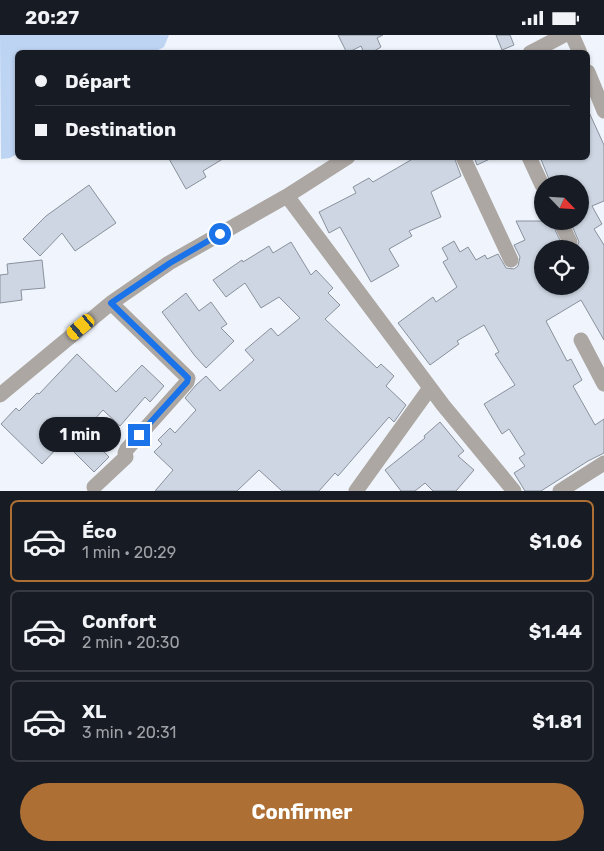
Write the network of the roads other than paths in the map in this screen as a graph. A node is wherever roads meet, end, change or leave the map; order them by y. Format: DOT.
graph roads {
  1 [pos="564,35"];
  2 [pos="572,35"];
  3 [pos="536,50"];
  4 [pos="579,50"];
  5 [pos="590,77"];
  6 [pos="604,111"];
  7 [pos="343,160"];
  8 [pos="464,160"];
  9 [pos="530,160"];
  10 [pos="537,175"];
  11 [pos="287,196"];
  12 [pos="511,260"];
  13 [pos="111,303"];
  14 [pos="581,340"];
  15 [pos="604,384"];
  16 [pos="430,388"];
  17 [pos="0,395"];
  18 [pos="604,463"];
  19 [pos="94,487"];
  20 [pos="356,491"];
  21 [pos="514,491"];
  22 [pos="560,491"];
  1 -- 3 [label="street"];
  2 -- 4 [label="street"];
  5 -- 6 [label="street"];
  7 -- 11 [label="street"];
  8 -- 12 [label="street"];
  9 -- 10 [label="street"];
  11 -- 13 [label="street"];
  11 -- 16 [label="street"];
  13 -- 17 [label="street"];
  13 -- 19 [label="street"];
  14 -- 15 [label="street"];
  16 -- 20 [label="street"];
  16 -- 21 [label="street"];
  18 -- 22 [label="street"];
}
